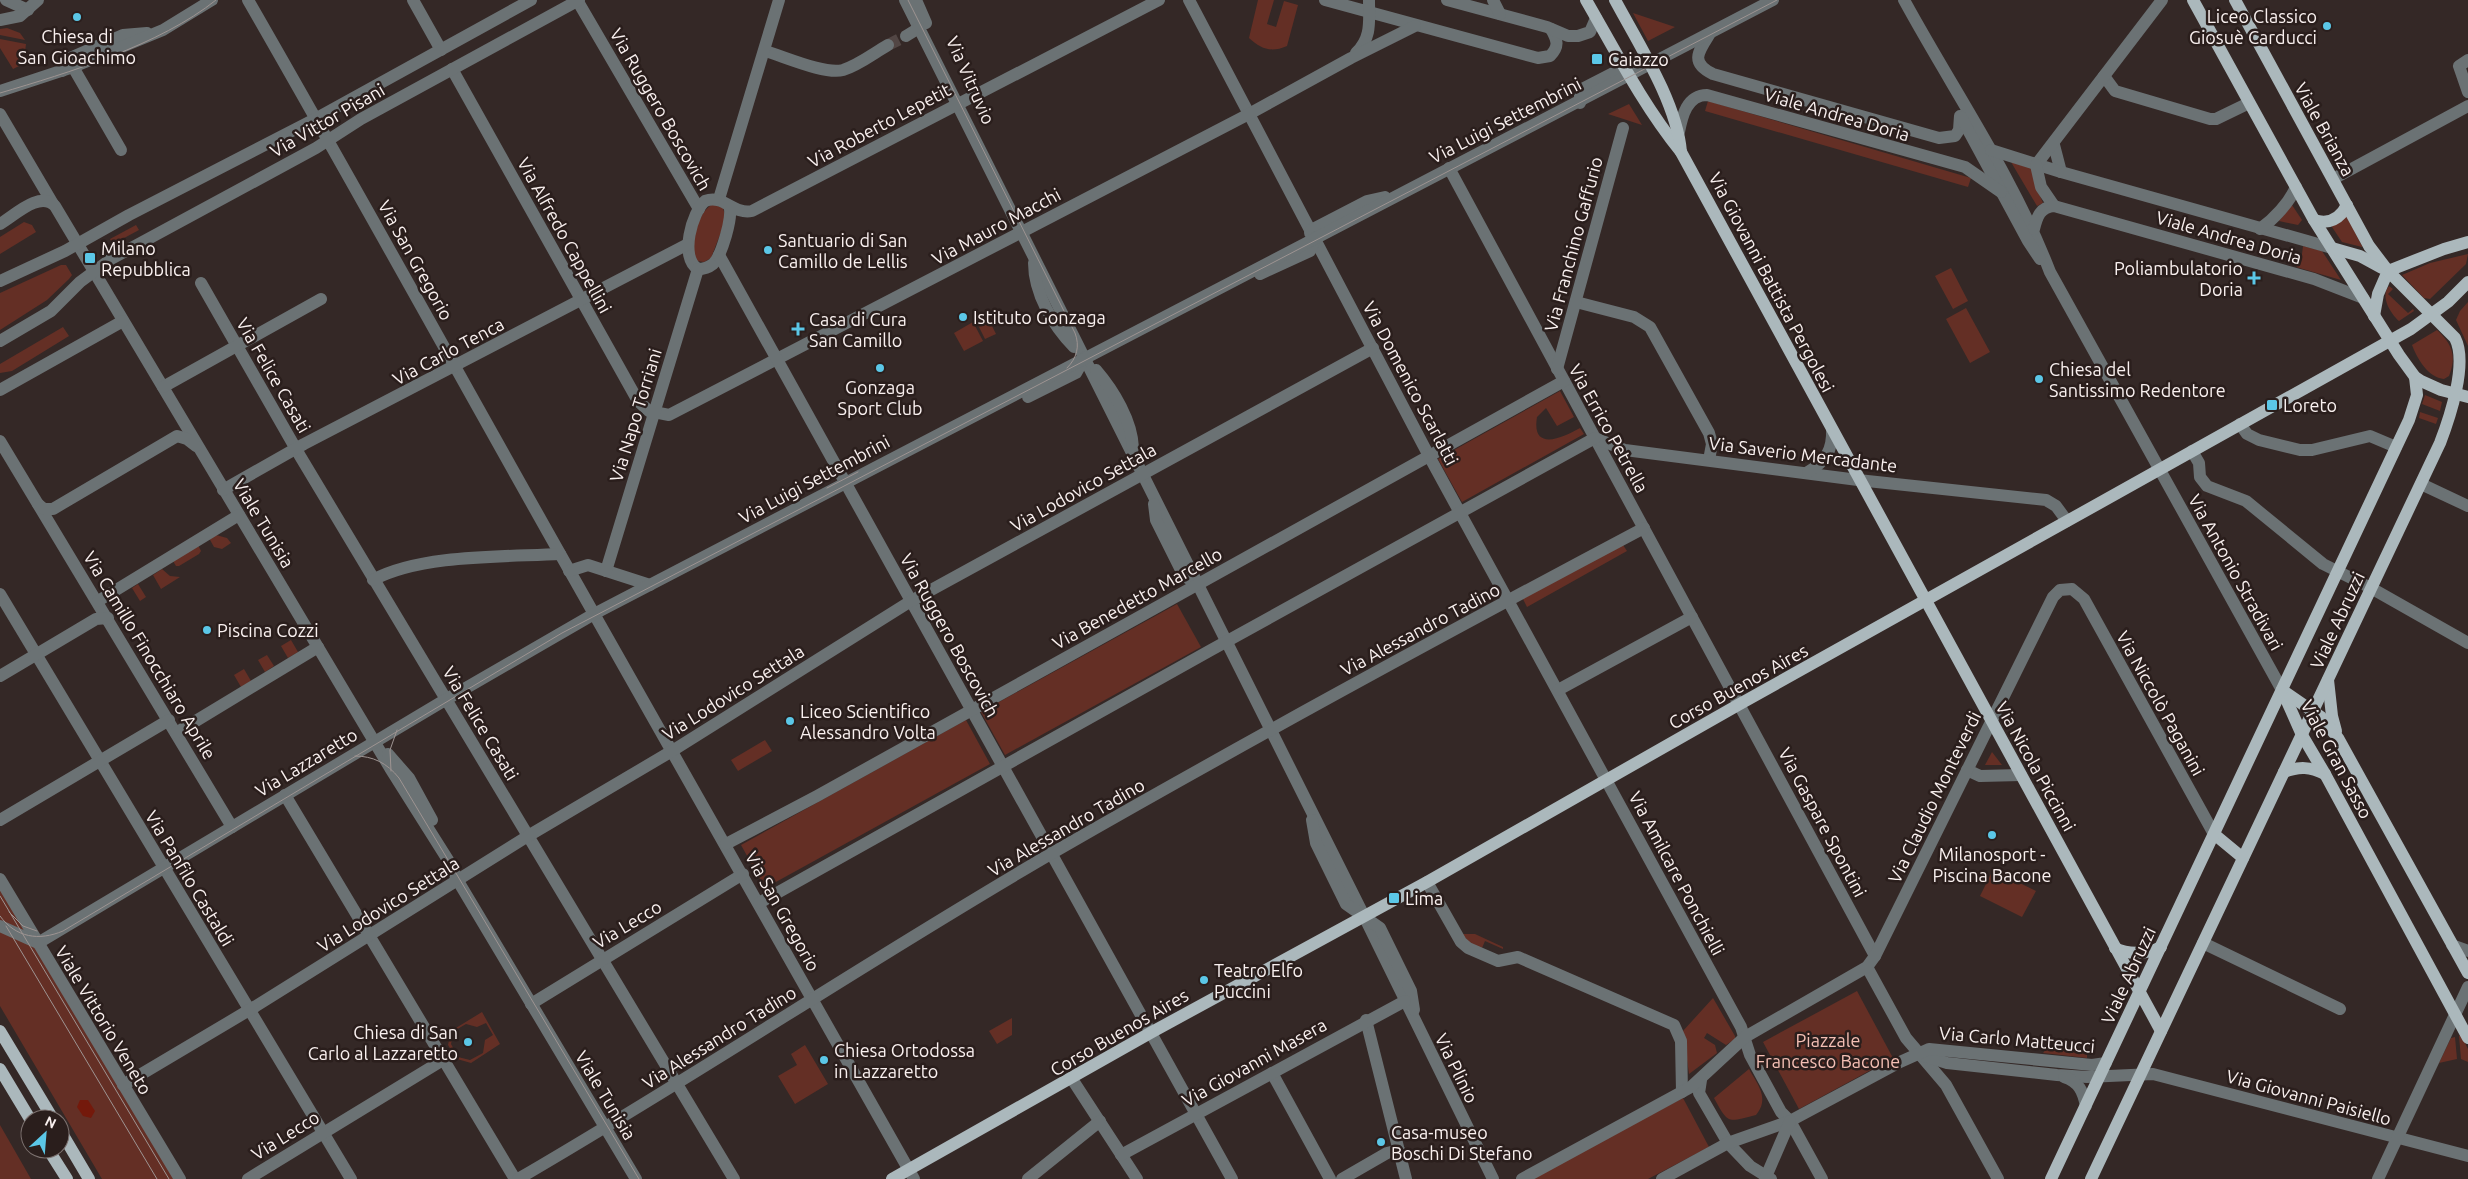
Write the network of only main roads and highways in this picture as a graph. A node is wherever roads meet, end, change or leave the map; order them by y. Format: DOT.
graph roads {
  1 [pos="1586,0"];
  2 [pos="2193,0"];
  3 [pos="2236,0"];
  4 [pos="1616,3"];
  5 [pos="1674,135"];
  6 [pos="2347,205"];
  7 [pos="2314,220"];
  8 [pos="2468,242"];
  9 [pos="2332,248"];
  10 [pos="2388,271"];
  11 [pos="2468,282"];
  12 [pos="2432,315"];
  13 [pos="2374,316"];
  14 [pos="2390,341"];
  15 [pos="2415,376"];
  16 [pos="2462,396"];
  17 [pos="1926,601"];
  18 [pos="2328,680"];
  19 [pos="2282,690"];
  20 [pos="2313,710"];
  21 [pos="2302,735"];
  22 [pos="2338,738"];
  23 [pos="2284,772"];
  24 [pos="2325,774"];
  25 [pos="2214,834"];
  26 [pos="2243,858"];
  27 [pos="2161,946"];
  28 [pos="2116,948"];
  29 [pos="2468,973"];
  30 [pos="2140,991"];
  31 [pos="0,1031"];
  32 [pos="2161,1031"];
  33 [pos="2468,1038"];
  34 [pos="0,1069"];
  35 [pos="24,1109"];
  36 [pos="47,1109"];
  37 [pos="70,1147"];
  38 [pos="54,1159"];
  39 [pos="912,1174"];
  40 [pos="66,1179"];
  41 [pos="89,1179"];
  42 [pos="892,1179"];
  43 [pos="2051,1179"];
  44 [pos="2091,1179"];
  1 -- 5 [label="main road"];
  2 -- 7 [label="main road"];
  3 -- 6 [label="main road, Viale Brianza"];
  4 -- 5 [label="main road"];
  5 -- 17 [label="main road, Via Giovanni Battista Pergolesi"];
  6 -- 7 [label="main road"];
  6 -- 10 [label="main road, Viale Brianza"];
  7 -- 9 [label="main road"];
  8 -- 10 [label="main road"];
  9 -- 10 [label="main road"];
  9 -- 13 [label="main road"];
  10 -- 12 [label="main road, Viale Abruzzi"];
  10 -- 13 [label="main road"];
  11 -- 12 [label="main road"];
  12 -- 14 [label="main road"];
  12 -- 16 [label="main road, Viale Abruzzi"];
  13 -- 14 [label="main road"];
  14 -- 15 [label="main road"];
  14 -- 17 [label="main road, Corso Buenos Aires"];
  15 -- 16 [label="main road"];
  15 -- 19 [label="main road, Viale Abruzzi"];
  16 -- 18 [label="main road, Viale Abruzzi"];
  17 -- 28 [label="main road, Via Nicola Piccinni"];
  17 -- 39 [label="main road, Corso Buenos Aires"];
  18 -- 20 [label="main road, Viale Abruzzi"];
  18 -- 22 [label="main road"];
  19 -- 20 [label="main road, Viale Gran Sasso"];
  19 -- 21 [label="main road, Viale Gran Sasso"];
  19 -- 25 [label="main road, Viale Abruzzi"];
  20 -- 21 [label="main road, Viale Abruzzi"];
  20 -- 22 [label="main road, Viale Gran Sasso"];
  21 -- 23 [label="main road, Viale Abruzzi"];
  21 -- 24 [label="main road, Viale Gran Sasso"];
  22 -- 29 [label="main road, Viale Gran Sasso"];
  23 -- 24 [label="main road"];
  23 -- 26 [label="main road, Viale Abruzzi"];
  24 -- 33 [label="main road, Viale Gran Sasso"];
  25 -- 26 [label="main road"];
  25 -- 27 [label="main road, Viale Abruzzi"];
  26 -- 32 [label="main road, Viale Abruzzi"];
  27 -- 28 [label="main road"];
  27 -- 30 [label="main road, Viale Abruzzi"];
  28 -- 30 [label="main road, Via Nicola Piccinni"];
  30 -- 32 [label="main road, Via Nicola Piccinni"];
  30 -- 43 [label="main road, Viale Abruzzi"];
  31 -- 36 [label="main road"];
  32 -- 44 [label="main road, Viale Abruzzi"];
  34 -- 35 [label="main road"];
  37 -- 41 [label="main road"];
  38 -- 40 [label="main road"];
  39 -- 42 [label="main road, Corso Buenos Aires"];
}
